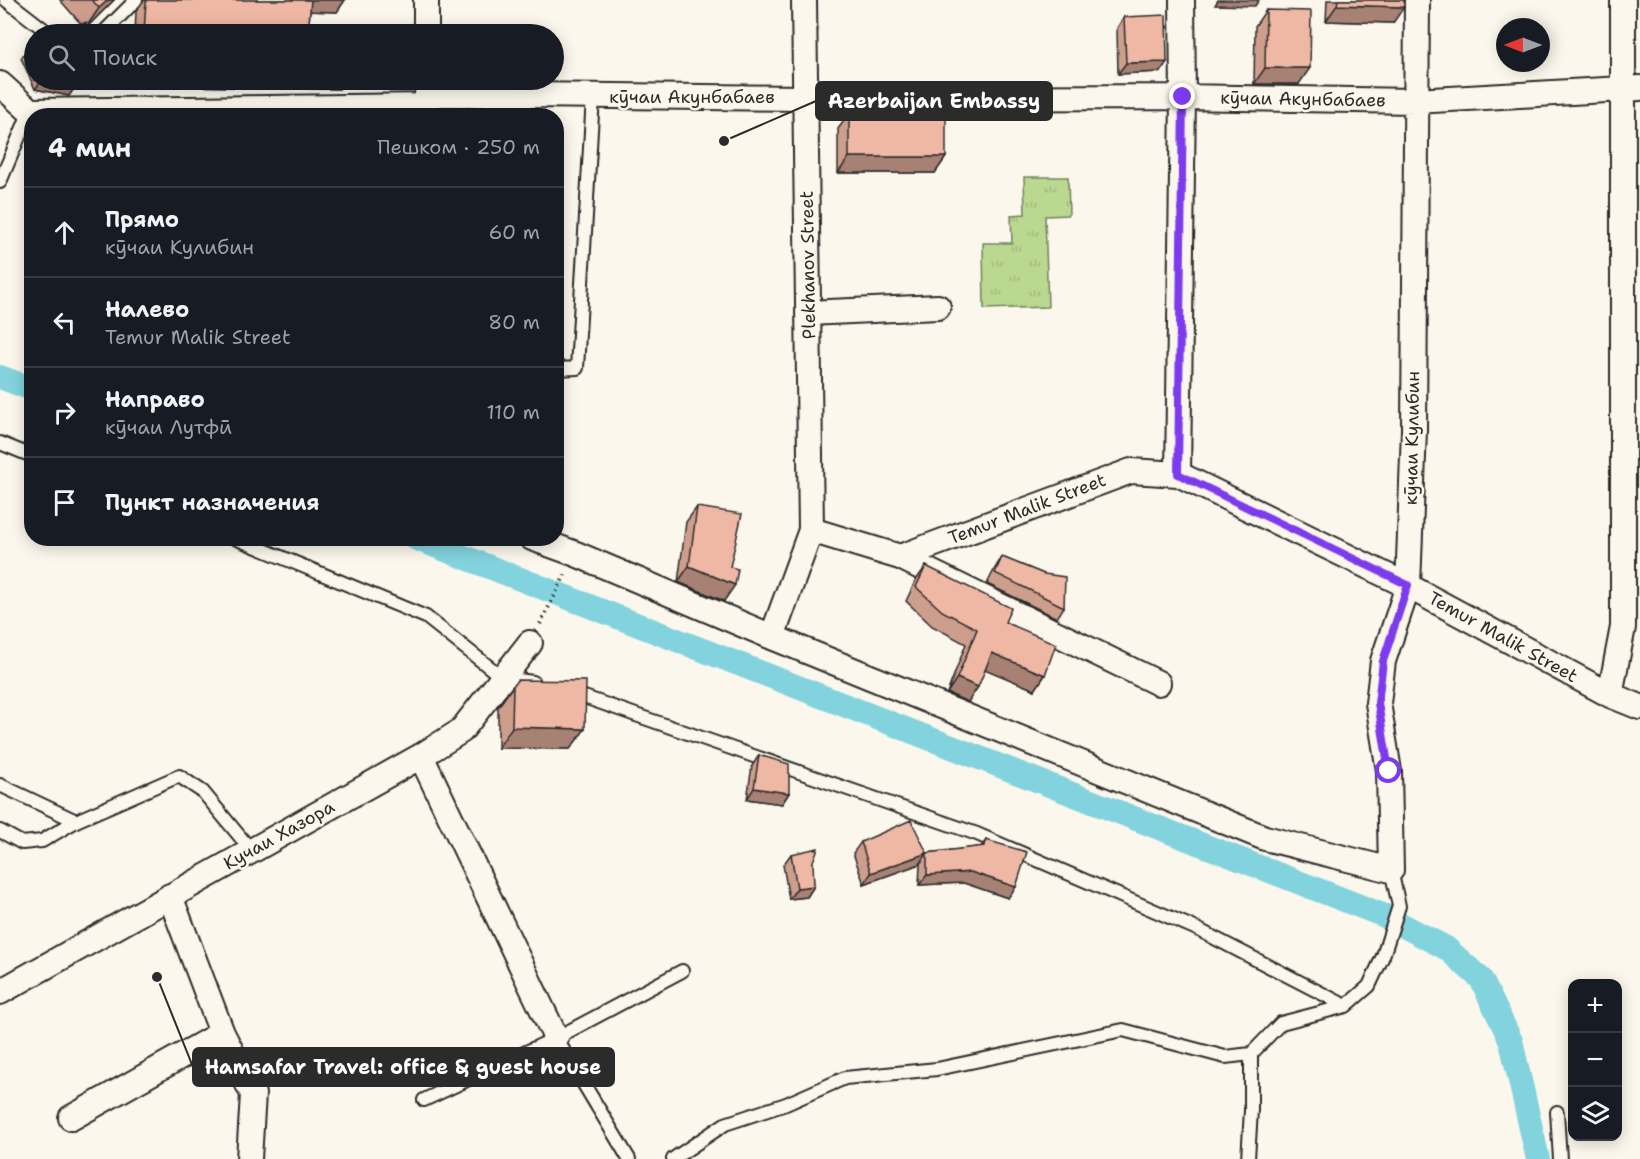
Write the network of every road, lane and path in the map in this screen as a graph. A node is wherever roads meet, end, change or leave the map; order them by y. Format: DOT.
graph roads {
  1 [pos="6,0"];
  2 [pos="136,0"];
  3 [pos="426,0"];
  4 [pos="804,0"];
  5 [pos="1182,0"];
  6 [pos="1417,0"];
  7 [pos="1623,0"];
  8 [pos="37,24"];
  9 [pos="112,24"];
  10 [pos="426,24"];
  11 [pos="0,84"];
  12 [pos="1632,88"];
  13 [pos="593,97"];
  14 [pos="1183,97"];
  15 [pos="806,98"];
  16 [pos="427,99"];
  17 [pos="1415,101"];
  18 [pos="27,108"];
  19 [pos="129,108"];
  20 [pos="24,125"];
  21 [pos="0,182"];
  22 [pos="938,307"];
  23 [pos="1632,312"];
  24 [pos="808,313"];
  25 [pos="564,369"];
  26 [pos="0,443"];
  27 [pos="24,453"];
  28 [pos="1178,474"];
  29 [pos="812,530"];
  30 [pos="1632,538"];
  31 [pos="255,546"];
  32 [pos="554,546"];
  33 [pos="576,554"];
  34 [pos="900,557"];
  35 [pos="1408,585"];
  36 [pos="772,637"];
  37 [pos="530,643"];
  38 [pos="503,678"];
  39 [pos="1158,683"];
  40 [pos="1610,695"];
  41 [pos="1640,707"];
  42 [pos="421,756"];
  43 [pos="0,785"];
  44 [pos="76,822"];
  45 [pos="0,831"];
  46 [pos="251,850"];
  47 [pos="1391,870"];
  48 [pos="170,896"];
  49 [pos="682,971"];
  50 [pos="0,992"];
  51 [pos="1346,1006"];
  52 [pos="222,1033"];
  53 [pos="556,1038"];
  54 [pos="1251,1054"];
  55 [pos="424,1100"];
  56 [pos="1557,1112"];
  57 [pos="71,1118"];
  58 [pos="249,1159"];
  59 [pos="629,1159"];
  60 [pos="673,1159"];
  61 [pos="1248,1159"];
  62 [pos="1560,1159"];
  1 -- 8 [label="lane"];
  2 -- 9 [label="lane"];
  3 -- 10 [label="street"];
  4 -- 15 [label="street, Plekhanov Street"];
  5 -- 14 [label="street"];
  6 -- 17 [label="street, кӯчаи Кулибин"];
  7 -- 12 [label="street"];
  11 -- 18 [label="street"];
  12 -- 17 [label="street, кӯчаи Акунбабаев"];
  12 -- 23 [label="street"];
  13 -- 15 [label="street, кӯчаи Акунбабаев"];
  13 -- 16 [label="street, кӯчаи Акунбабаев"];
  13 -- 25 [label="lane"];
  14 -- 15 [label="street, кӯчаи Акунбабаев"];
  14 -- 17 [label="street, кӯчаи Акунбабаев"];
  14 -- 28 [label="street"];
  15 -- 24 [label="street, Plekhanov Street"];
  16 -- 19 [label="street, кӯчаи Акунбабаев"];
  17 -- 35 [label="street, кӯчаи Кулибин"];
  20 -- 21 [label="lane"];
  22 -- 24 [label="street"];
  23 -- 30 [label="street"];
  24 -- 29 [label="street, Plekhanov Street"];
  26 -- 27 [label="lane"];
  28 -- 34 [label="street, Temur Malik Street"];
  28 -- 35 [label="street, Temur Malik Street"];
  29 -- 34 [label="street"];
  29 -- 36 [label="street"];
  30 -- 40 [label="street"];
  31 -- 38 [label="lane"];
  32 -- 33 [label="street"];
  33 -- 36 [label="street"];
  33 -- 37 [label="path"];
  34 -- 39 [label="street"];
  35 -- 40 [label="street, Temur Malik Street"];
  35 -- 47 [label="street, кӯчаи Кулибин"];
  36 -- 47 [label="street"];
  37 -- 38 [label="street, Кучаи Хазора"];
  38 -- 42 [label="street, Кучаи Хазора"];
  38 -- 51 [label="lane"];
  40 -- 41 [label="street, Temur Malik Street"];
  42 -- 46 [label="street, Кучаи Хазора"];
  42 -- 53 [label="street"];
  43 -- 44 [label="lane"];
  44 -- 45 [label="lane"];
  44 -- 46 [label="lane"];
  46 -- 48 [label="street, Кучаи Хазора"];
  47 -- 51 [label="lane"];
  48 -- 50 [label="street, Кучаи Хазора"];
  48 -- 52 [label="street"];
  49 -- 53 [label="lane"];
  51 -- 54 [label="lane"];
  52 -- 57 [label="street"];
  52 -- 58 [label="street"];
  53 -- 55 [label="lane"];
  53 -- 59 [label="lane"];
  54 -- 60 [label="lane"];
  54 -- 61 [label="lane"];
  56 -- 62 [label="lane"];
}
